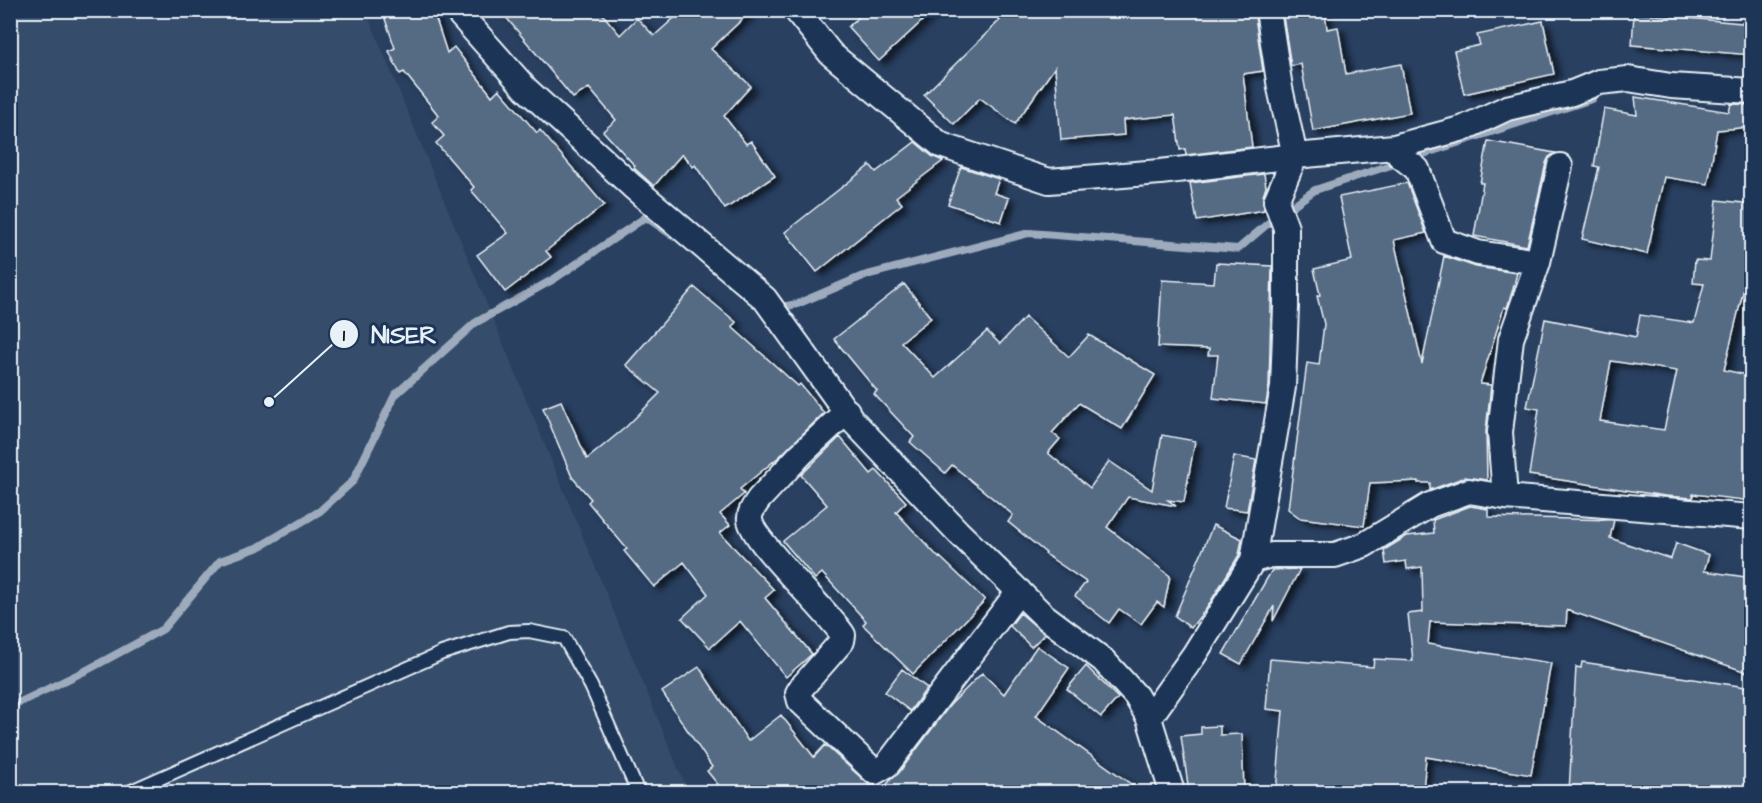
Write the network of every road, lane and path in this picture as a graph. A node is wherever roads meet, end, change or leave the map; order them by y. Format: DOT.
graph roads {
  1 [pos="456,10"];
  2 [pos="796,10"];
  3 [pos="1268,10"];
  4 [pos="1752,91"];
  5 [pos="1295,156"];
  6 [pos="1403,157"];
  7 [pos="1560,166"];
  8 [pos="1538,262"];
  9 [pos="847,411"];
  10 [pos="1505,496"];
  11 [pos="1752,517"];
  12 [pos="1253,560"];
  13 [pos="1019,591"];
  14 [pos="1149,718"];
  15 [pos="129,792"];
  16 [pos="638,792"];
  17 [pos="1172,792"];
  1 -- 9 [label="street"];
  2 -- 5 [label="street"];
  3 -- 5 [label="street"];
  4 -- 6 [label="street"];
  5 -- 6 [label="street"];
  5 -- 12 [label="street"];
  6 -- 8 [label="street"];
  7 -- 8 [label="street"];
  8 -- 10 [label="street"];
  9 -- 13 [label="street"];
  9 -- 13 [label="street"];
  10 -- 11 [label="street"];
  10 -- 12 [label="street"];
  12 -- 14 [label="street"];
  13 -- 14 [label="street"];
  14 -- 17 [label="street"];
  15 -- 16 [label="lane"];
}
